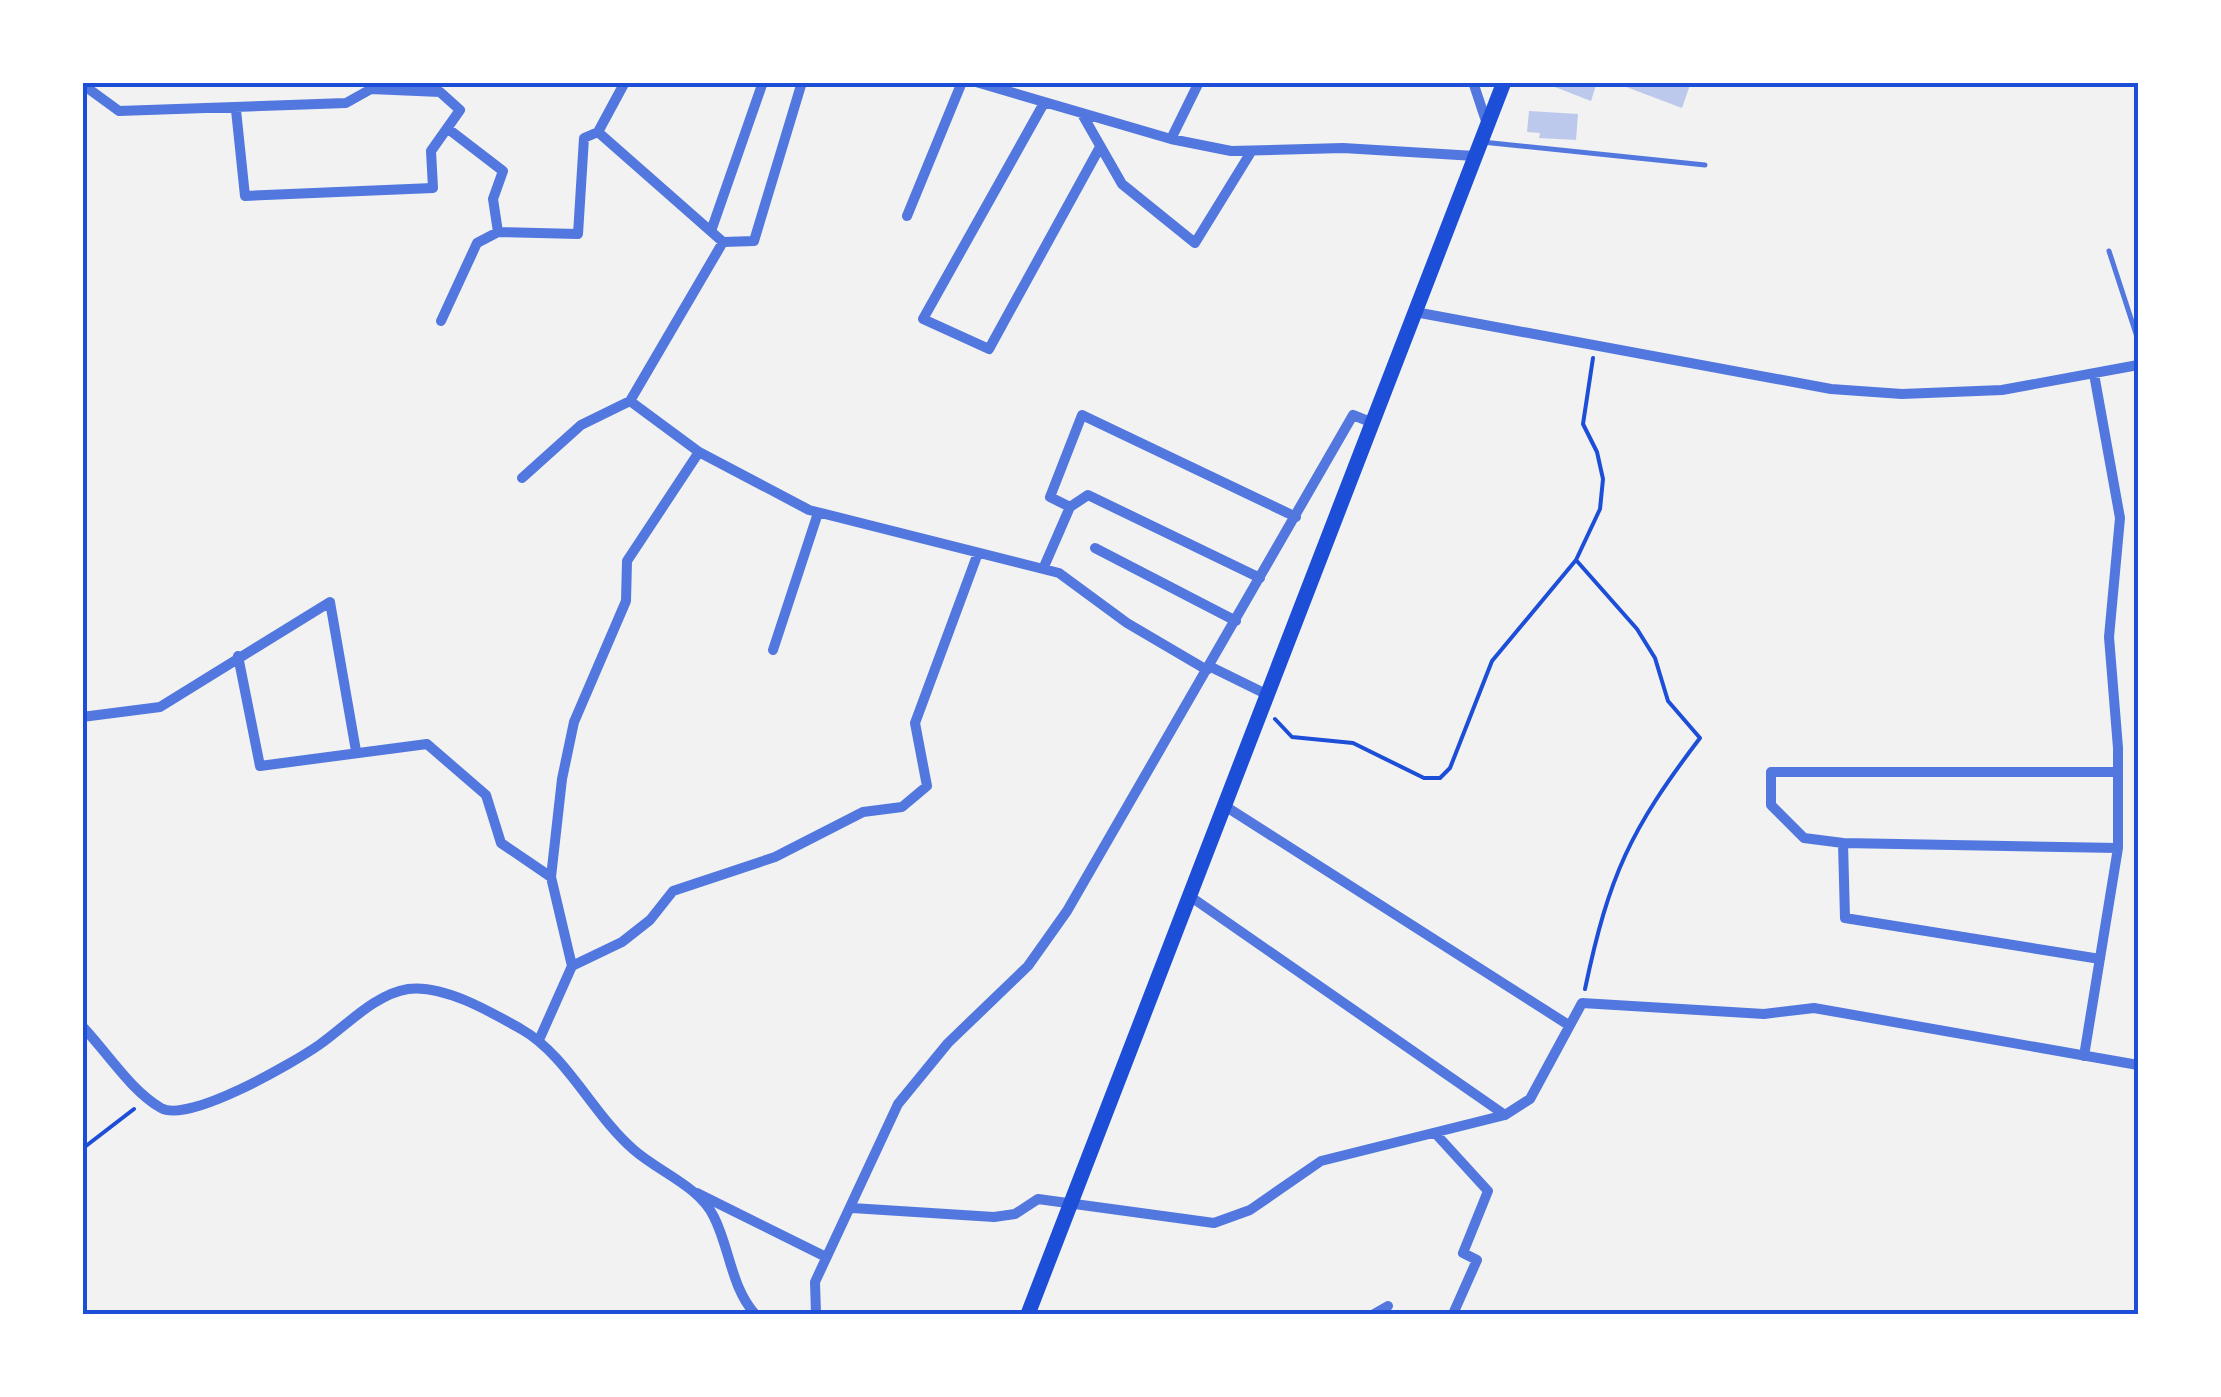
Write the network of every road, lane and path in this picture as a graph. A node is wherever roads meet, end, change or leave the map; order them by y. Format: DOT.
graph roads {
  1 [pos="625,82"];
  2 [pos="763,82"];
  3 [pos="802,82"];
  4 [pos="962,82"];
  5 [pos="1199,82"];
  6 [pos="1472,82"];
  7 [pos="1504,82"];
  8 [pos="82,84"];
  9 [pos="984,84"];
  10 [pos="1044,103"];
  11 [pos="236,110"];
  12 [pos="1081,113"];
  13 [pos="1487,125"];
  14 [pos="447,128"];
  15 [pos="598,132"];
  16 [pos="1171,139"];
  17 [pos="1100,147"];
  18 [pos="1477,149"];
  19 [pos="1251,152"];
  20 [pos="1706,165"];
  21 [pos="907,216"];
  22 [pos="711,230"];
  23 [pos="498,232"];
  24 [pos="724,242"];
  25 [pos="2109,251"];
  26 [pos="1415,312"];
  27 [pos="442,322"];
  28 [pos="2138,340"];
  29 [pos="1595,348"];
  30 [pos="2138,365"];
  31 [pos="2094,374"];
  32 [pos="630,401"];
  33 [pos="1372,423"];
  34 [pos="699,452"];
  35 [pos="522,478"];
  36 [pos="1070,507"];
  37 [pos="818,513"];
  38 [pos="1296,516"];
  39 [pos="1095,548"];
  40 [pos="978,553"];
  41 [pos="1576,560"];
  42 [pos="1043,569"];
  43 [pos="1260,578"];
  44 [pos="1236,620"];
  45 [pos="773,650"];
  46 [pos="238,656"];
  47 [pos="1208,668"];
  48 [pos="1266,701"];
  49 [pos="82,717"];
  50 [pos="356,751"];
  51 [pos="2118,772"];
  52 [pos="1225,806"];
  53 [pos="1843,844"];
  54 [pos="2118,848"];
  55 [pos="551,877"];
  56 [pos="1191,897"];
  57 [pos="2100,959"];
  58 [pos="572,966"];
  59 [pos="1582,1003"];
  60 [pos="1567,1024"];
  61 [pos="82,1026"];
  62 [pos="539,1040"];
  63 [pos="2084,1056"];
  64 [pos="2138,1065"];
  65 [pos="149,1098"];
  66 [pos="1504,1115"];
  67 [pos="1436,1133"];
  68 [pos="82,1149"];
  69 [pos="691,1190"];
  70 [pos="1071,1204"];
  71 [pos="852,1208"];
  72 [pos="826,1257"];
  73 [pos="1388,1306"];
  74 [pos="755,1314"];
  75 [pos="816,1314"];
  76 [pos="1028,1314"];
  77 [pos="1374,1314"];
  78 [pos="1453,1314"];
  1 -- 15 [label="street"];
  2 -- 22 [label="street"];
  3 -- 24 [label="street"];
  4 -- 21 [label="street"];
  5 -- 16 [label="street"];
  6 -- 13 [label="street"];
  7 -- 13 [label="main road"];
  8 -- 11 [label="street"];
  9 -- 10 [label="street"];
  10 -- 12 [label="street"];
  10 -- 17 [label="street"];
  11 -- 14 [label="street"];
  11 -- 14 [label="street"];
  12 -- 16 [label="street"];
  12 -- 17 [label="street"];
  13 -- 18 [label="main road"];
  14 -- 23 [label="street"];
  15 -- 22 [label="street"];
  15 -- 23 [label="street"];
  16 -- 19 [label="street"];
  17 -- 19 [label="street"];
  18 -- 19 [label="street"];
  18 -- 20 [label="lane"];
  18 -- 26 [label="main road"];
  22 -- 24 [label="street"];
  23 -- 27 [label="street"];
  24 -- 32 [label="street"];
  25 -- 28 [label="lane"];
  26 -- 29 [label="street"];
  26 -- 33 [label="main road"];
  29 -- 31 [label="street"];
  29 -- 41 [label="path"];
  30 -- 31 [label="street"];
  31 -- 51 [label="street"];
  32 -- 34 [label="street"];
  32 -- 35 [label="street"];
  33 -- 38 [label="street"];
  33 -- 48 [label="main road"];
  34 -- 37 [label="street"];
  34 -- 55 [label="street"];
  36 -- 38 [label="street"];
  36 -- 42 [label="street"];
  36 -- 43 [label="street"];
  37 -- 40 [label="street"];
  37 -- 45 [label="street"];
  38 -- 43 [label="street"];
  39 -- 44 [label="street"];
  40 -- 42 [label="street"];
  40 -- 58 [label="street"];
  41 -- 48 [label="path"];
  41 -- 59 [label="path"];
  42 -- 47 [label="street"];
  43 -- 44 [label="street"];
  44 -- 47 [label="street"];
  46 -- 49 [label="street"];
  46 -- 50 [label="street"];
  46 -- 50 [label="street"];
  47 -- 48 [label="street"];
  47 -- 71 [label="street"];
  48 -- 52 [label="main road"];
  50 -- 55 [label="street"];
  51 -- 53 [label="street"];
  51 -- 54 [label="street"];
  52 -- 56 [label="main road"];
  52 -- 60 [label="street"];
  53 -- 54 [label="street"];
  53 -- 57 [label="street"];
  54 -- 57 [label="street"];
  55 -- 58 [label="street"];
  56 -- 66 [label="street"];
  56 -- 70 [label="main road"];
  57 -- 63 [label="street"];
  58 -- 62 [label="street"];
  59 -- 60 [label="street"];
  59 -- 63 [label="street"];
  60 -- 66 [label="street"];
  61 -- 65 [label="street"];
  62 -- 65 [label="street"];
  62 -- 69 [label="street"];
  63 -- 64 [label="street"];
  65 -- 68 [label="path"];
  66 -- 67 [label="street"];
  67 -- 70 [label="street"];
  67 -- 78 [label="street"];
  69 -- 72 [label="street"];
  69 -- 74 [label="street"];
  70 -- 71 [label="street"];
  70 -- 76 [label="main road"];
  71 -- 72 [label="street"];
  72 -- 75 [label="street"];
  73 -- 77 [label="street"];
}
